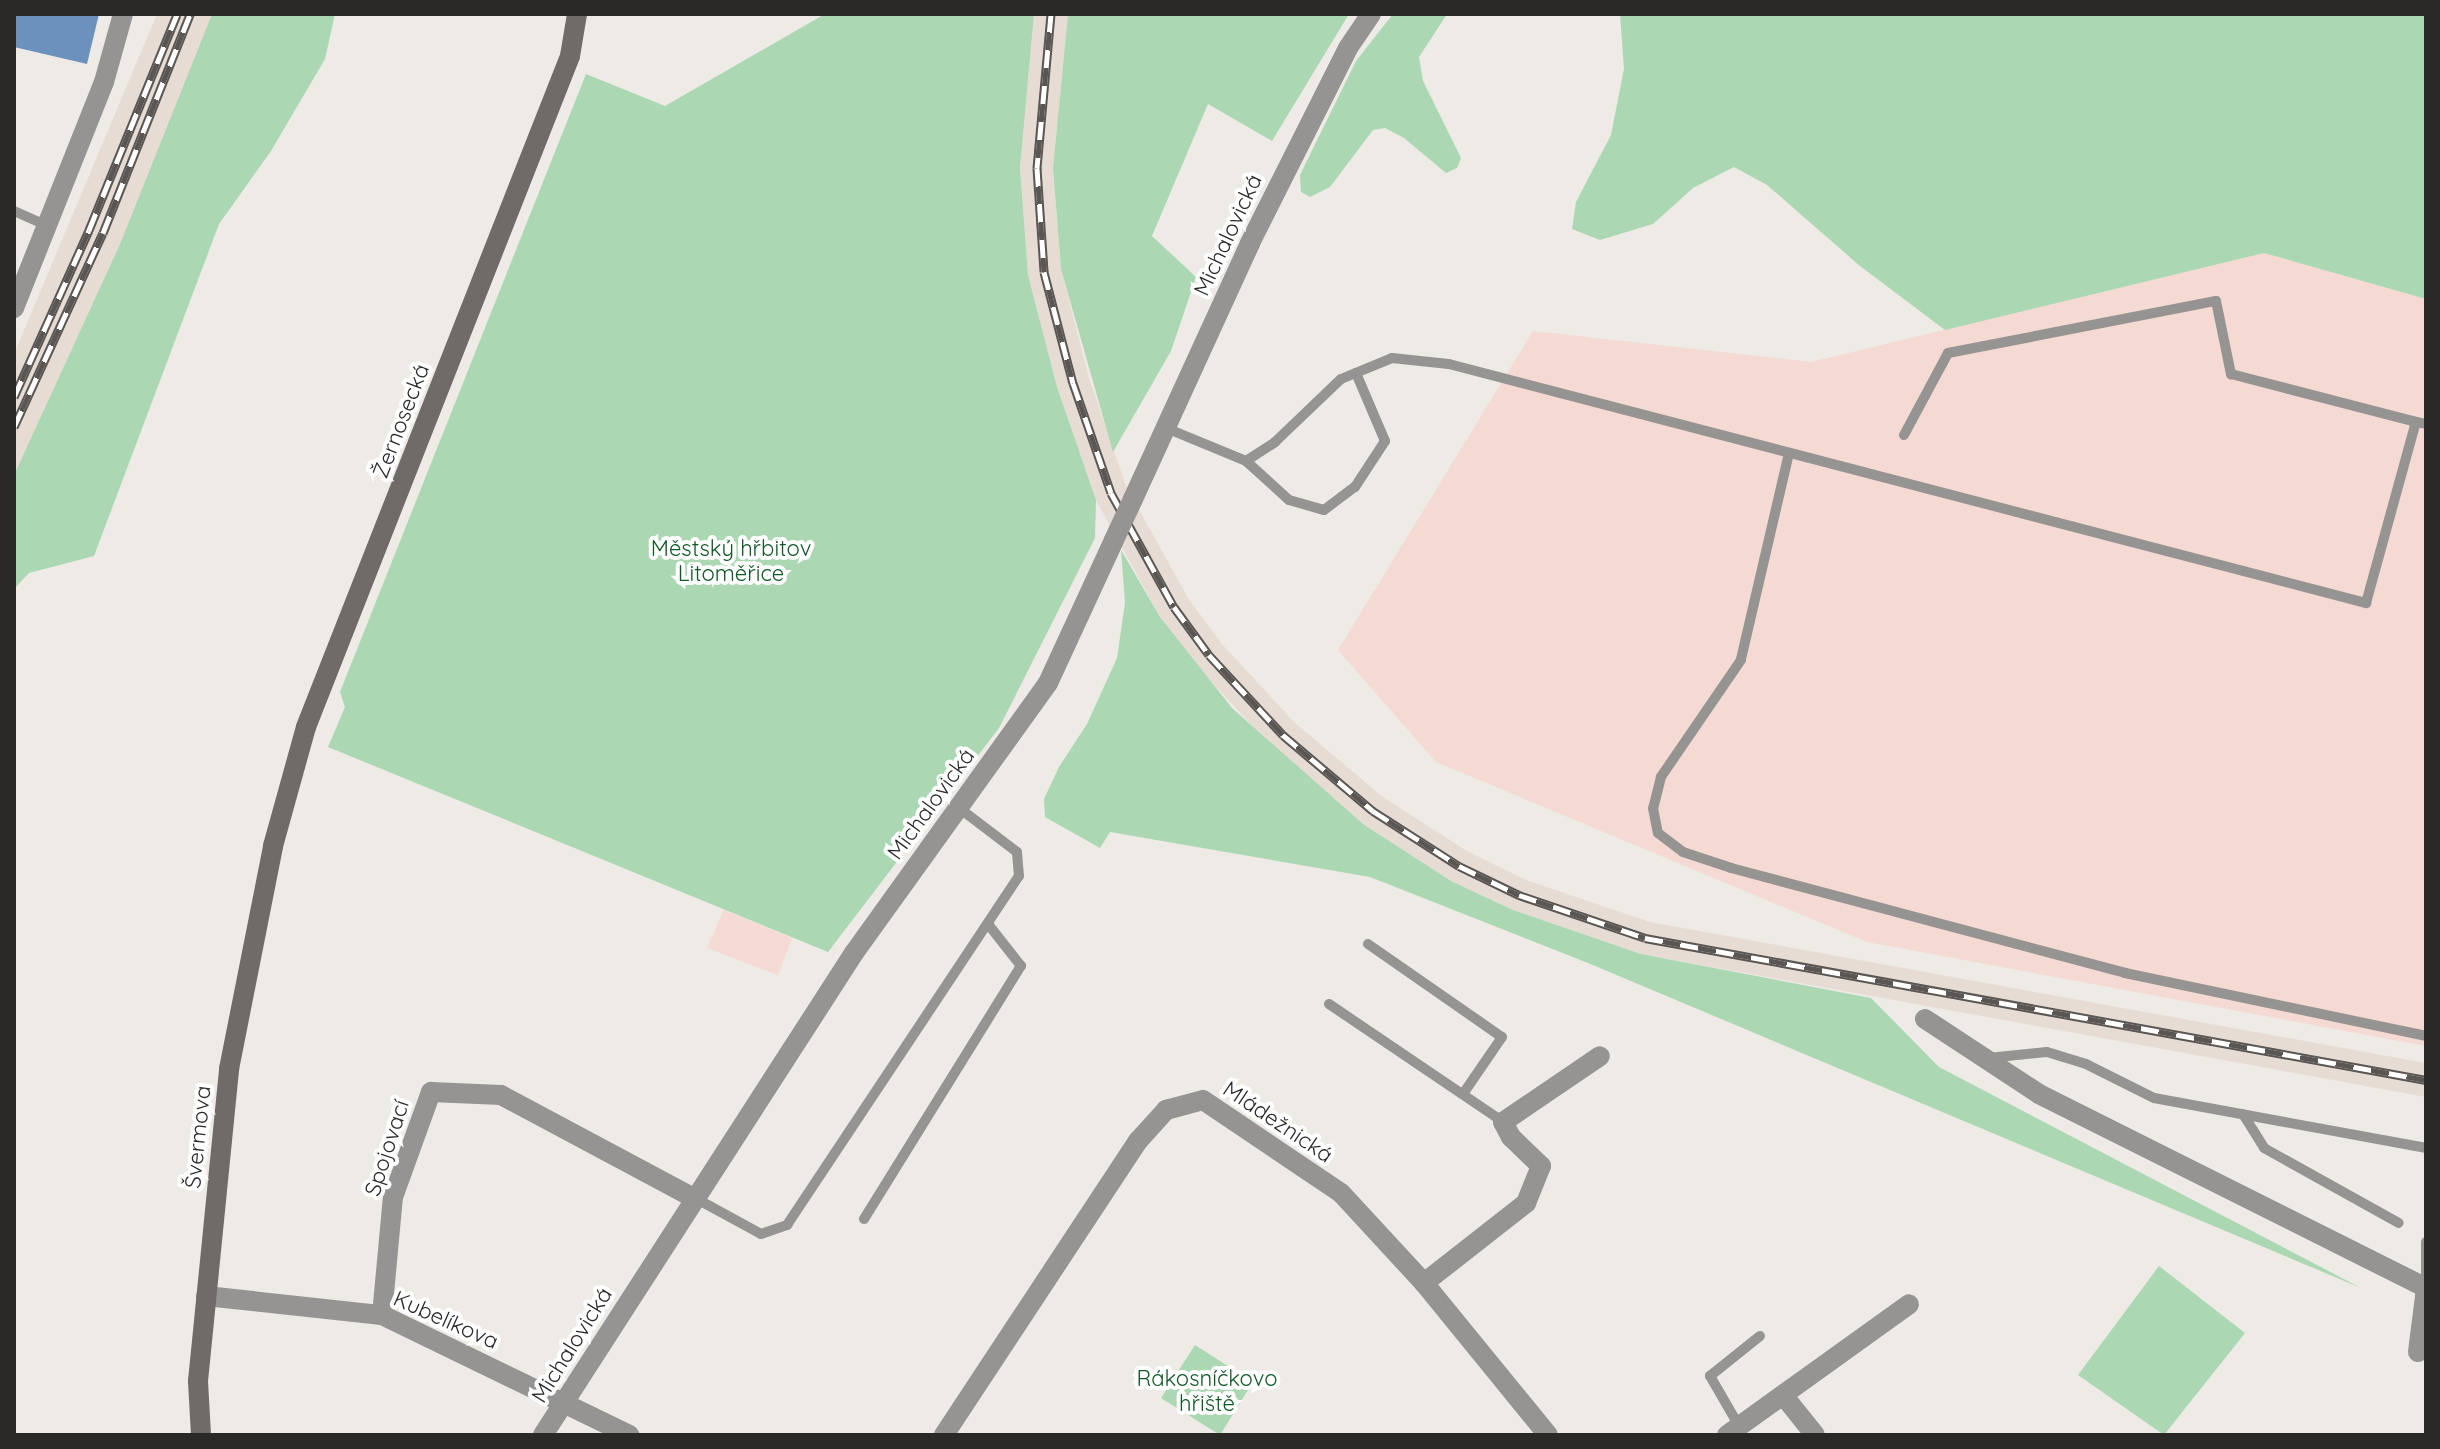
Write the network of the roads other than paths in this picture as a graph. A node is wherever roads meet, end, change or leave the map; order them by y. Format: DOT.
graph roads {
  1 [pos="123,14"];
  2 [pos="577,14"];
  3 [pos="1371,14"];
  4 [pos="14,211"];
  5 [pos="50,226"];
  6 [pos="14,308"];
  7 [pos="1356,373"];
  8 [pos="2421,423"];
  9 [pos="1166,428"];
  10 [pos="1904,435"];
  11 [pos="1789,453"];
  12 [pos="1246,461"];
  13 [pos="957,806"];
  14 [pos="273,846"];
  15 [pos="988,924"];
  16 [pos="1368,944"];
  17 [pos="1329,1004"];
  18 [pos="1925,1019"];
  19 [pos="2426,1036"];
  20 [pos="1600,1056"];
  21 [pos="1986,1059"];
  22 [pos="1463,1094"];
  23 [pos="2243,1114"];
  24 [pos="1503,1122"];
  25 [pos="2426,1148"];
  26 [pos="692,1197"];
  27 [pos="864,1219"];
  28 [pos="2399,1223"];
  29 [pos="2426,1242"];
  30 [pos="1424,1283"];
  31 [pos="2426,1288"];
  32 [pos="206,1296"];
  33 [pos="1909,1304"];
  34 [pos="382,1315"];
  35 [pos="1760,1336"];
  36 [pos="2418,1352"];
  37 [pos="1783,1395"];
  38 [pos="565,1401"];
  39 [pos="1733,1430"];
  40 [pos="201,1435"];
  41 [pos="543,1435"];
  42 [pos="629,1435"];
  43 [pos="944,1435"];
  44 [pos="1548,1435"];
  45 [pos="1815,1435"];
  1 -- 5 [label="street"];
  2 -- 14 [label="main road, Žernosecká"];
  3 -- 9 [label="street, Michalovická"];
  4 -- 5 [label="lane"];
  5 -- 6 [label="street"];
  7 -- 11 [label="lane"];
  7 -- 12 [label="lane"];
  7 -- 12 [label="lane"];
  8 -- 10 [label="lane"];
  8 -- 11 [label="lane"];
  9 -- 12 [label="lane"];
  9 -- 13 [label="street, Michalovická, bridge"];
  11 -- 19 [label="lane"];
  13 -- 15 [label="lane"];
  13 -- 26 [label="street, Michalovická"];
  14 -- 32 [label="main road, Švermova"];
  15 -- 26 [label="lane"];
  15 -- 27 [label="lane"];
  16 -- 22 [label="lane"];
  17 -- 22 [label="lane"];
  18 -- 21 [label="street"];
  20 -- 24 [label="street"];
  21 -- 23 [label="lane"];
  21 -- 31 [label="street"];
  22 -- 24 [label="lane"];
  23 -- 25 [label="lane"];
  23 -- 28 [label="lane"];
  24 -- 30 [label="street"];
  26 -- 34 [label="street, Spojovací"];
  26 -- 38 [label="street, Michalovická"];
  29 -- 31 [label="lane"];
  30 -- 43 [label="street, Mládežnická"];
  30 -- 44 [label="street, Mládežnická"];
  31 -- 36 [label="street"];
  32 -- 34 [label="street, Kubelíkova"];
  32 -- 40 [label="main road, Švermova"];
  33 -- 37 [label="street"];
  34 -- 38 [label="street, Kubelíkova"];
  35 -- 39 [label="lane"];
  37 -- 39 [label="street"];
  37 -- 45 [label="street"];
  38 -- 41 [label="street, Michalovická"];
  38 -- 42 [label="street, Kubelíkova"];
}
